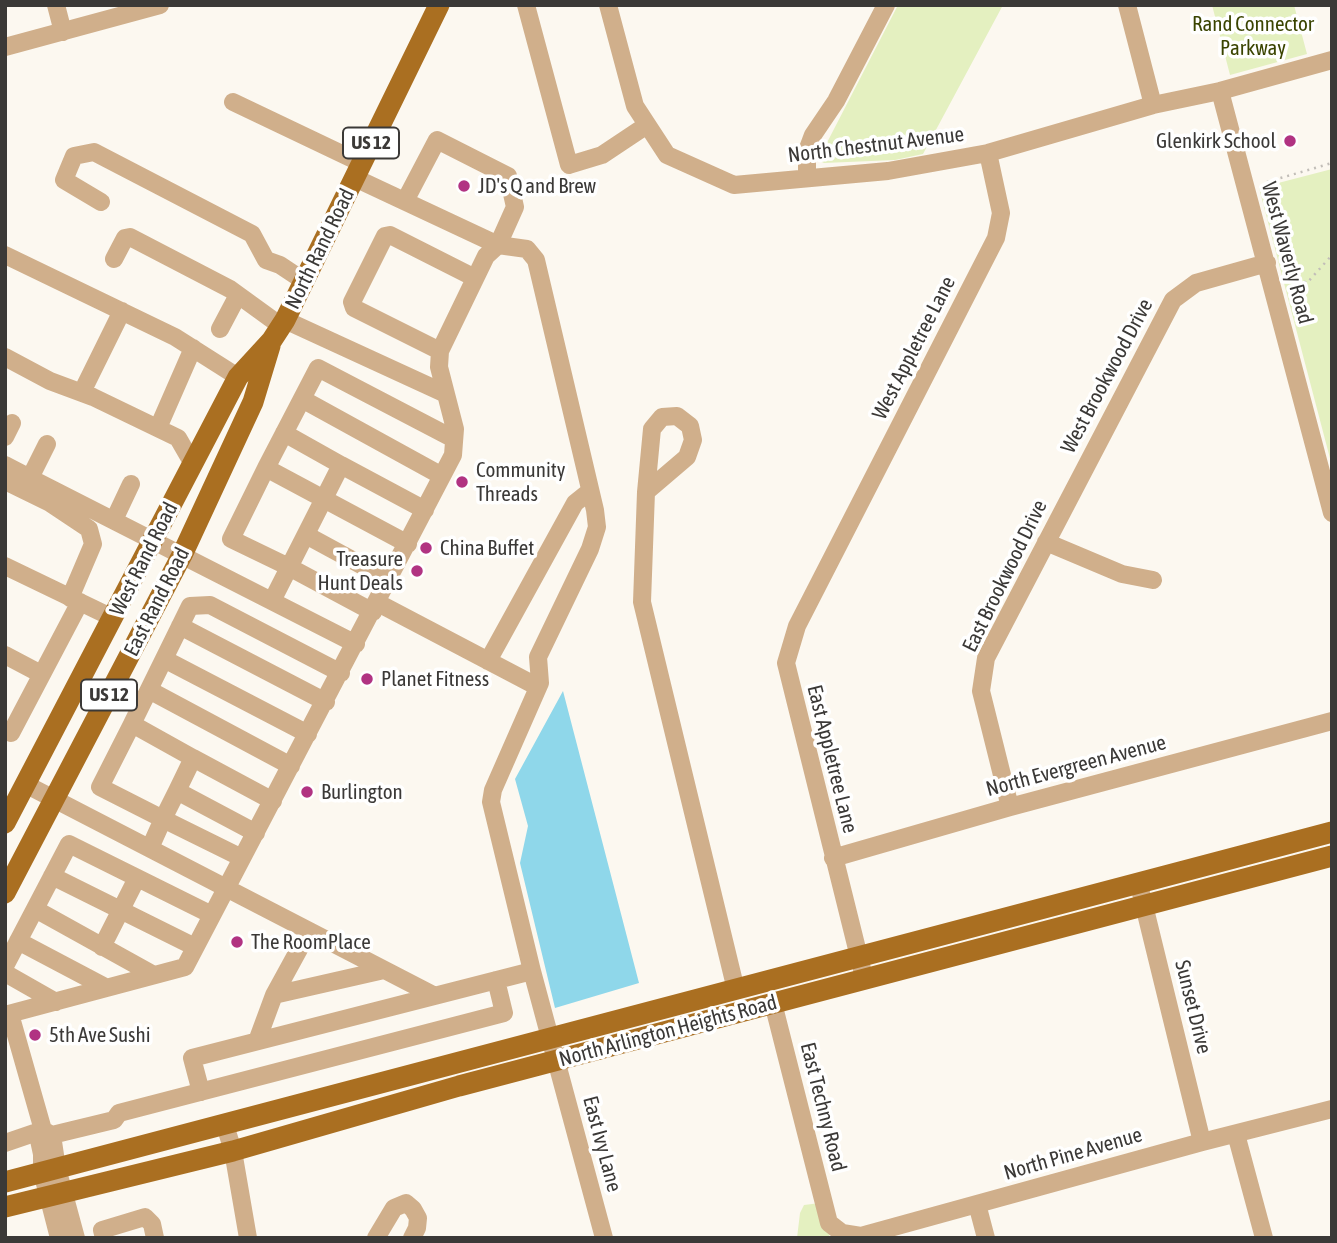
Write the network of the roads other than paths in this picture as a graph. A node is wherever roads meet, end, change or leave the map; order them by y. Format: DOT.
graph roads {
  1 [pos="56,5"];
  2 [pos="160,5"];
  3 [pos="439,5"];
  4 [pos="526,5"];
  5 [pos="608,5"];
  6 [pos="886,5"];
  7 [pos="1127,5"];
  8 [pos="63,32"];
  9 [pos="5,47"];
  10 [pos="1332,60"];
  11 [pos="1220,90"];
  12 [pos="233,102"];
  13 [pos="1153,105"];
  14 [pos="647,125"];
  15 [pos="988,153"];
  16 [pos="358,170"];
  17 [pos="807,178"];
  18 [pos="405,201"];
  19 [pos="101,202"];
  20 [pos="498,245"];
  21 [pos="5,255"];
  22 [pos="114,259"];
  23 [pos="1267,263"];
  24 [pos="475,278"];
  25 [pos="304,281"];
  26 [pos="238,295"];
  27 [pos="122,312"];
  28 [pos="220,329"];
  29 [pos="279,329"];
  30 [pos="193,348"];
  31 [pos="440,351"];
  32 [pos="5,357"];
  33 [pos="237,377"];
  34 [pos="82,392"];
  35 [pos="446,394"];
  36 [pos="302,399"];
  37 [pos="158,428"];
  38 [pos="209,432"];
  39 [pos="285,433"];
  40 [pos="178,438"];
  41 [pos="454,439"];
  42 [pos="47,444"];
  43 [pos="193,464"];
  44 [pos="5,465"];
  45 [pos="341,465"];
  46 [pos="267,468"];
  47 [pos="442,476"];
  48 [pos="30,478"];
  49 [pos="5,481"];
  50 [pos="131,484"];
  51 [pos="1073,489"];
  52 [pos="590,491"];
  53 [pos="646,492"];
  54 [pos="325,499"];
  55 [pos="425,510"];
  56 [pos="1332,513"];
  57 [pos="114,520"];
  58 [pos="306,535"];
  59 [pos="154,540"];
  60 [pos="1046,542"];
  61 [pos="408,544"];
  62 [pos="182,555"];
  63 [pos="833,557"];
  64 [pos="5,566"];
  65 [pos="289,566"];
  66 [pos="389,580"];
  67 [pos="1153,580"];
  68 [pos="75,600"];
  69 [pos="272,601"];
  70 [pos="375,607"];
  71 [pos="113,618"];
  72 [pos="180,626"];
  73 [pos="356,645"];
  74 [pos="5,655"];
  75 [pos="164,659"];
  76 [pos="488,661"];
  77 [pos="341,673"];
  78 [pos="41,674"];
  79 [pos="538,687"];
  80 [pos="149,690"];
  81 [pos="326,702"];
  82 [pos="1332,721"];
  83 [pos="132,724"];
  84 [pos="5,730"];
  85 [pos="308,734"];
  86 [pos="193,758"];
  87 [pos="291,766"];
  88 [pos="25,784"];
  89 [pos="177,791"];
  90 [pos="55,799"];
  91 [pos="273,801"];
  92 [pos="1010,807"];
  93 [pos="163,819"];
  94 [pos="5,823"];
  95 [pos="1332,832"];
  96 [pos="256,833"];
  97 [pos="149,848"];
  98 [pos="1332,856"];
  99 [pos="242,858"];
  100 [pos="833,858"];
  101 [pos="52,876"];
  102 [pos="137,877"];
  103 [pos="1139,883"];
  104 [pos="226,888"];
  105 [pos="5,893"];
  106 [pos="1144,905"];
  107 [pos="35,909"];
  108 [pos="121,910"];
  109 [pos="212,915"];
  110 [pos="309,931"];
  111 [pos="18,941"];
  112 [pos="102,947"];
  113 [pos="195,947"];
  114 [pos="858,957"];
  115 [pos="5,966"];
  116 [pos="384,970"];
  117 [pos="532,971"];
  118 [pos="5,973"];
  119 [pos="154,975"];
  120 [pos="864,979"];
  121 [pos="496,980"];
  122 [pos="107,988"];
  123 [pos="736,990"];
  124 [pos="274,995"];
  125 [pos="435,996"];
  126 [pos="56,1002"];
  127 [pos="773,1003"];
  128 [pos="9,1024"];
  129 [pos="551,1039"];
  130 [pos="257,1041"];
  131 [pos="556,1061"];
  132 [pos="201,1092"];
  133 [pos="1332,1109"];
  134 [pos="225,1125"];
  135 [pos="47,1133"];
  136 [pos="1236,1134"];
  137 [pos="1202,1142"];
  138 [pos="5,1143"];
  139 [pos="233,1151"];
  140 [pos="50,1170"];
  141 [pos="5,1182"];
  142 [pos="56,1193"];
  143 [pos="977,1204"];
  144 [pos="5,1207"];
  145 [pos="829,1223"];
  146 [pos="59,1238"];
  147 [pos="75,1238"];
  148 [pos="104,1238"];
  149 [pos="155,1238"];
  150 [pos="248,1238"];
  151 [pos="376,1238"];
  152 [pos="412,1238"];
  153 [pos="604,1238"];
  154 [pos="986,1238"];
  155 [pos="1264,1238"];
  1 -- 8 [label="street"];
  2 -- 8 [label="street"];
  3 -- 16 [label="main road, North Rand Road / US 12"];
  4 -- 14 [label="street"];
  5 -- 14 [label="street, North Chestnut Avenue"];
  6 -- 17 [label="street"];
  7 -- 13 [label="street"];
  8 -- 9 [label="street"];
  10 -- 11 [label="street, North Chestnut Avenue"];
  11 -- 13 [label="street, North Chestnut Avenue"];
  11 -- 23 [label="street, West Waverly Road"];
  12 -- 16 [label="street"];
  13 -- 15 [label="street, North Chestnut Avenue"];
  14 -- 17 [label="street, North Chestnut Avenue"];
  15 -- 17 [label="street, North Chestnut Avenue"];
  15 -- 63 [label="street, West Appletree Lane"];
  16 -- 18 [label="street"];
  16 -- 25 [label="main road, North Rand Road / US 12"];
  18 -- 20 [label="street"];
  18 -- 20 [label="street"];
  19 -- 25 [label="street"];
  20 -- 24 [label="street"];
  20 -- 52 [label="street"];
  21 -- 27 [label="street"];
  22 -- 26 [label="street"];
  23 -- 51 [label="street, West Brookwood Drive"];
  23 -- 56 [label="street, West Waverly Road"];
  24 -- 31 [label="street"];
  24 -- 31 [label="street"];
  25 -- 29 [label="main road, North Rand Road / US 12"];
  26 -- 28 [label="street"];
  26 -- 29 [label="street"];
  27 -- 30 [label="street"];
  27 -- 34 [label="street"];
  29 -- 33 [label="main road, West Rand Road / US 12"];
  29 -- 35 [label="street"];
  29 -- 62 [label="main road, East Rand Road / US 12"];
  30 -- 33 [label="street"];
  30 -- 37 [label="street"];
  31 -- 35 [label="street"];
  32 -- 34 [label="street"];
  33 -- 38 [label="main road, West Rand Road / US 12"];
  34 -- 37 [label="street"];
  35 -- 41 [label="street"];
  36 -- 39 [label="street"];
  36 -- 41 [label="street"];
  36 -- 47 [label="street"];
  37 -- 40 [label="street"];
  38 -- 40 [label="street"];
  38 -- 43 [label="main road, West Rand Road / US 12"];
  39 -- 45 [label="street"];
  39 -- 46 [label="street"];
  40 -- 43 [label="street"];
  41 -- 47 [label="street"];
  42 -- 48 [label="street"];
  43 -- 59 [label="main road, West Rand Road / US 12"];
  44 -- 48 [label="street"];
  45 -- 54 [label="street"];
  45 -- 55 [label="street"];
  46 -- 54 [label="street"];
  46 -- 65 [label="street"];
  47 -- 55 [label="street"];
  48 -- 57 [label="street"];
  49 -- 68 [label="street"];
  50 -- 57 [label="street"];
  51 -- 60 [label="street, East Brookwood Drive"];
  52 -- 76 [label="street"];
  52 -- 79 [label="street"];
  53 -- 123 [label="street"];
  54 -- 58 [label="street"];
  54 -- 61 [label="street"];
  55 -- 61 [label="street"];
  57 -- 59 [label="street"];
  58 -- 65 [label="street"];
  58 -- 66 [label="street"];
  59 -- 62 [label="street"];
  59 -- 71 [label="main road, West Rand Road / US 12"];
  60 -- 67 [label="street"];
  60 -- 92 [label="street, East Brookwood Drive"];
  61 -- 66 [label="street"];
  62 -- 69 [label="street"];
  62 -- 90 [label="main road, East Rand Road / US 12"];
  63 -- 100 [label="street, East Appletree Lane"];
  64 -- 68 [label="street"];
  65 -- 69 [label="street"];
  65 -- 70 [label="street"];
  66 -- 70 [label="street"];
  68 -- 71 [label="street"];
  68 -- 78 [label="street"];
  69 -- 73 [label="street"];
  70 -- 73 [label="street"];
  70 -- 76 [label="street"];
  71 -- 88 [label="main road, West Rand Road / US 12"];
  72 -- 75 [label="street"];
  72 -- 77 [label="street"];
  72 -- 81 [label="street"];
  73 -- 77 [label="street"];
  74 -- 78 [label="street"];
  75 -- 80 [label="street"];
  75 -- 85 [label="street"];
  76 -- 79 [label="street"];
  77 -- 81 [label="street"];
  78 -- 84 [label="street"];
  79 -- 117 [label="street, East Ivy Lane"];
  80 -- 83 [label="street"];
  80 -- 87 [label="street"];
  81 -- 85 [label="street"];
  82 -- 92 [label="street, North Evergreen Avenue"];
  83 -- 86 [label="street"];
  83 -- 93 [label="street"];
  85 -- 87 [label="street"];
  86 -- 89 [label="street"];
  86 -- 91 [label="street"];
  87 -- 91 [label="street"];
  88 -- 90 [label="street"];
  88 -- 94 [label="main road, US 12"];
  89 -- 93 [label="street"];
  89 -- 96 [label="street"];
  90 -- 97 [label="street"];
  90 -- 105 [label="main road, East Rand Road / US 12"];
  91 -- 96 [label="street"];
  92 -- 100 [label="street, North Evergreen Avenue"];
  93 -- 97 [label="street"];
  93 -- 99 [label="street"];
  95 -- 103 [label="main road, North Arlington Heights Road"];
  96 -- 99 [label="street"];
  97 -- 104 [label="street"];
  98 -- 106 [label="main road, North Arlington Heights Road"];
  99 -- 104 [label="street"];
  100 -- 114 [label="street, East Appletree Lane"];
  101 -- 102 [label="street"];
  101 -- 107 [label="street"];
  101 -- 108 [label="street"];
  102 -- 108 [label="street"];
  102 -- 109 [label="street"];
  103 -- 106 [label="street, Sunset Drive"];
  103 -- 114 [label="main road, North Arlington Heights Road"];
  104 -- 109 [label="street"];
  104 -- 110 [label="street"];
  106 -- 120 [label="main road, North Arlington Heights Road"];
  106 -- 137 [label="street, Sunset Drive"];
  107 -- 111 [label="street"];
  107 -- 112 [label="street"];
  108 -- 112 [label="street"];
  108 -- 113 [label="street"];
  109 -- 113 [label="street"];
  110 -- 116 [label="street"];
  110 -- 124 [label="street"];
  111 -- 115 [label="street"];
  111 -- 122 [label="street"];
  112 -- 119 [label="street"];
  113 -- 119 [label="street"];
  114 -- 120 [label="street, East Appletree Lane"];
  114 -- 123 [label="main road, North Arlington Heights Road"];
  116 -- 124 [label="street"];
  116 -- 125 [label="street"];
  117 -- 121 [label="street"];
  117 -- 129 [label="street, East Ivy Lane"];
  118 -- 126 [label="street"];
  119 -- 122 [label="street"];
  120 -- 127 [label="main road, North Arlington Heights Road"];
  121 -- 125 [label="street"];
  121 -- 132 [label="street"];
  122 -- 126 [label="street"];
  123 -- 129 [label="main road, North Arlington Heights Road"];
  124 -- 130 [label="street"];
  125 -- 130 [label="street"];
  126 -- 128 [label="street"];
  127 -- 131 [label="main road, North Arlington Heights Road"];
  127 -- 145 [label="street, East Techny Road"];
  128 -- 135 [label="street"];
  129 -- 131 [label="street, East Ivy Lane"];
  129 -- 134 [label="main road, North Arlington Heights Road"];
  130 -- 132 [label="street"];
  131 -- 139 [label="main road, North Arlington Heights Road"];
  131 -- 153 [label="street, East Ivy Lane"];
  132 -- 135 [label="street"];
  133 -- 136 [label="street, North Pine Avenue"];
  134 -- 139 [label="street"];
  134 -- 140 [label="main road, North Arlington Heights Road"];
  135 -- 138 [label="street"];
  135 -- 140 [label="street"];
  136 -- 137 [label="street, North Pine Avenue"];
  136 -- 155 [label="street"];
  137 -- 143 [label="street, North Pine Avenue"];
  139 -- 142 [label="main road, North Arlington Heights Road"];
  139 -- 150 [label="street"];
  140 -- 141 [label="main road, North Arlington Heights Road"];
  140 -- 142 [label="street"];
  142 -- 144 [label="main road, North Arlington Heights Road"];
  142 -- 146 [label="street"];
  142 -- 147 [label="street"];
  143 -- 145 [label="street, North Pine Avenue"];
  143 -- 154 [label="street"];
  148 -- 149 [label="street"];
  151 -- 152 [label="street"];
}
